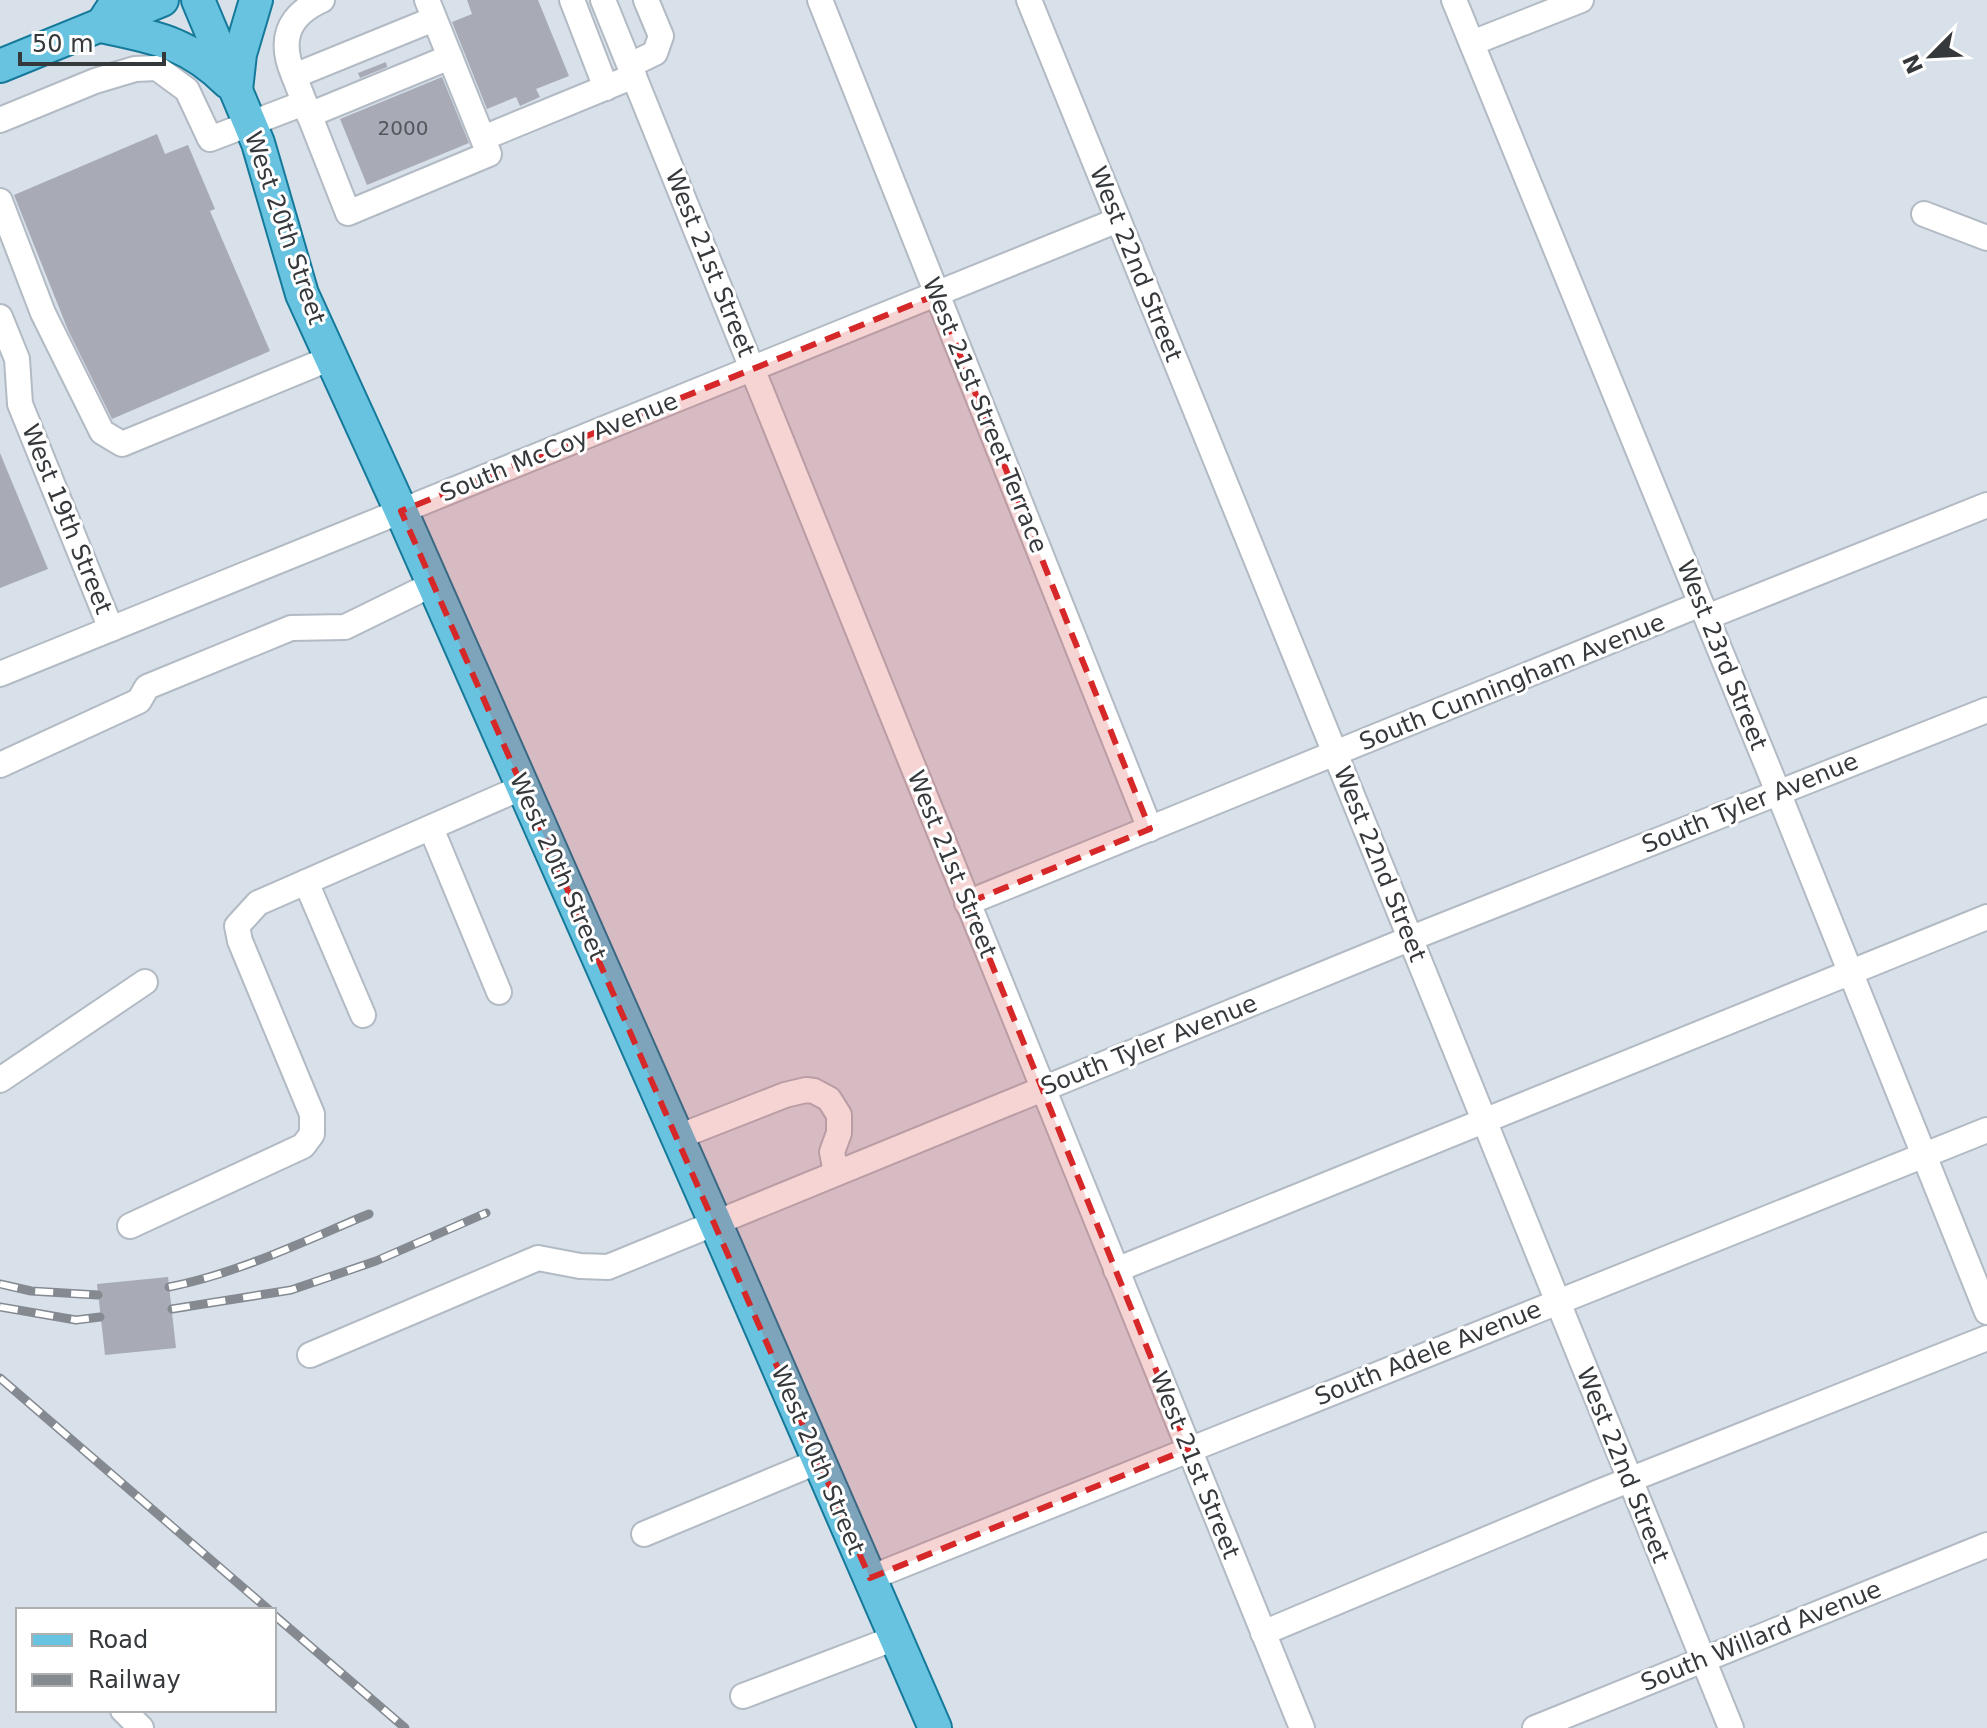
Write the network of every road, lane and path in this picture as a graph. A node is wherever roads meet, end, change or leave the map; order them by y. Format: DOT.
graph roads {
  1 [pos="162,0"];
  2 [pos="198,0"];
  3 [pos="256,0"];
  4 [pos="322,0"];
  5 [pos="572,0"];
  6 [pos="603,0"];
  7 [pos="646,0"];
  8 [pos="820,0"];
  9 [pos="1029,0"];
  10 [pos="1454,0"];
  11 [pos="1581,0"];
  12 [pos="431,9"];
  13 [pos="109,13"];
  14 [pos="1472,43"];
  15 [pos="450,57"];
  16 [pos="0,66"];
  17 [pos="632,71"];
  18 [pos="294,76"];
  19 [pos="606,88"];
  20 [pos="236,90"];
  21 [pos="307,109"];
  22 [pos="0,120"];
  23 [pos="250,125"];
  24 [pos="483,138"];
  25 [pos="0,201"];
  26 [pos="1924,214"];
  27 [pos="1118,220"];
  28 [pos="1987,238"];
  29 [pos="936,295"];
  30 [pos="0,317"];
  31 [pos="7,354"];
  32 [pos="331,358"];
  33 [pos="753,369"];
  34 [pos="1987,505"];
  35 [pos="401,511"];
  36 [pos="433,584"];
  37 [pos="1704,611"];
  38 [pos="111,629"];
  39 [pos="0,674"];
  40 [pos="1987,710"];
  41 [pos="1336,755"];
  42 [pos="0,765"];
  43 [pos="523,787"];
  44 [pos="1778,792"];
  45 [pos="431,828"];
  46 [pos="1150,829"];
  47 [pos="306,882"];
  48 [pos="967,903"];
  49 [pos="1987,917"];
  50 [pos="1409,939"];
  51 [pos="1850,972"];
  52 [pos="145,982"];
  53 [pos="499,992"];
  54 [pos="363,1015"];
  55 [pos="0,1080"];
  56 [pos="1043,1088"];
  57 [pos="1483,1121"];
  58 [pos="1987,1130"];
  59 [pos="678,1137"];
  60 [pos="1924,1156"];
  61 [pos="836,1173"];
  62 [pos="715,1222"];
  63 [pos="130,1226"];
  64 [pos="1116,1270"];
  65 [pos="1557,1300"];
  66 [pos="1987,1312"];
  67 [pos="1987,1338"];
  68 [pos="310,1355"];
  69 [pos="1188,1449"];
  70 [pos="819,1461"];
  71 [pos="1630,1482"];
  72 [pos="644,1534"];
  73 [pos="1987,1545"];
  74 [pos="870,1578"];
  75 [pos="1263,1633"];
  76 [pos="895,1638"];
  77 [pos="1703,1660"];
  78 [pos="743,1696"];
  79 [pos="125,1712"];
  80 [pos="141,1728"];
  81 [pos="935,1728"];
  82 [pos="1302,1728"];
  83 [pos="1535,1728"];
  84 [pos="1731,1728"];
  1 -- 13 [label="main road"];
  2 -- 20 [label="main road, West 20th Street"];
  3 -- 20 [label="main road"];
  4 -- 18 [label="street"];
  5 -- 19 [label="street"];
  6 -- 17 [label="street, West 21st Street"];
  7 -- 17 [label="street"];
  8 -- 29 [label="street, West 21st Street Terrace"];
  9 -- 27 [label="street, West 22nd Street"];
  10 -- 14 [label="street, West 23rd Street"];
  11 -- 14 [label="street"];
  12 -- 15 [label="street"];
  12 -- 18 [label="street"];
  13 -- 16 [label="main road"];
  13 -- 20 [label="main road"];
  14 -- 37 [label="street, West 23rd Street"];
  15 -- 21 [label="street"];
  15 -- 24 [label="street"];
  17 -- 19 [label="street"];
  17 -- 33 [label="street, West 21st Street"];
  18 -- 21 [label="street"];
  19 -- 24 [label="street"];
  20 -- 23 [label="main road, West 20th Street"];
  21 -- 23 [label="street"];
  21 -- 24 [label="street"];
  22 -- 23 [label="street"];
  23 -- 32 [label="main road, West 20th Street"];
  25 -- 32 [label="street"];
  26 -- 28 [label="street"];
  27 -- 29 [label="street, South McCoy Avenue"];
  27 -- 41 [label="street, West 22nd Street"];
  29 -- 33 [label="street, South McCoy Avenue"];
  29 -- 46 [label="street, West 21st Street Terrace"];
  30 -- 31 [label="street, West 19th Street"];
  31 -- 38 [label="street, West 19th Street"];
  32 -- 35 [label="main road, West 20th Street"];
  33 -- 35 [label="street, South McCoy Avenue"];
  33 -- 48 [label="street, West 21st Street"];
  34 -- 37 [label="street, South Cunningham Avenue"];
  35 -- 36 [label="main road, West 20th Street"];
  35 -- 38 [label="street, South McCoy Avenue"];
  36 -- 42 [label="street"];
  36 -- 43 [label="main road, West 20th Street"];
  37 -- 41 [label="street, South Cunningham Avenue"];
  37 -- 44 [label="street, West 23rd Street"];
  38 -- 39 [label="street, South McCoy Avenue"];
  40 -- 44 [label="street, South Tyler Avenue"];
  41 -- 46 [label="street, South Cunningham Avenue"];
  41 -- 50 [label="street, West 22nd Street"];
  43 -- 45 [label="street"];
  43 -- 59 [label="main road, West 20th Street"];
  44 -- 50 [label="street, South Tyler Avenue"];
  44 -- 51 [label="street, West 23rd Street"];
  45 -- 47 [label="street"];
  45 -- 53 [label="street"];
  46 -- 48 [label="street, South Cunningham Avenue"];
  47 -- 54 [label="street"];
  47 -- 63 [label="street"];
  48 -- 56 [label="street, West 21st Street"];
  49 -- 51 [label="street"];
  50 -- 56 [label="street, South Tyler Avenue"];
  50 -- 57 [label="street, West 22nd Street"];
  51 -- 57 [label="street"];
  51 -- 60 [label="street, West 23rd Street"];
  52 -- 55 [label="street"];
  56 -- 61 [label="street, South Tyler Avenue"];
  56 -- 64 [label="street, West 21st Street"];
  57 -- 64 [label="street"];
  57 -- 65 [label="street, West 22nd Street"];
  58 -- 60 [label="street, South Adele Avenue"];
  59 -- 61 [label="street"];
  59 -- 62 [label="main road, West 20th Street"];
  60 -- 65 [label="street, South Adele Avenue"];
  60 -- 66 [label="street, West 23rd Street"];
  61 -- 62 [label="street, South Tyler Avenue"];
  62 -- 68 [label="street, South Tyler Avenue"];
  62 -- 70 [label="main road, West 20th Street"];
  64 -- 69 [label="street, West 21st Street"];
  65 -- 69 [label="street, South Adele Avenue"];
  65 -- 71 [label="street, West 22nd Street"];
  67 -- 71 [label="street"];
  69 -- 74 [label="street, South Adele Avenue"];
  69 -- 75 [label="street, West 21st Street"];
  70 -- 72 [label="street"];
  70 -- 74 [label="main road, West 20th Street"];
  71 -- 75 [label="street"];
  71 -- 77 [label="street, West 22nd Street"];
  73 -- 77 [label="street, South Willard Avenue"];
  74 -- 76 [label="main road, West 20th Street"];
  75 -- 82 [label="street, West 21st Street"];
  76 -- 78 [label="street"];
  76 -- 81 [label="main road, West 20th Street"];
  77 -- 83 [label="street, South Willard Avenue"];
  77 -- 84 [label="street, West 22nd Street"];
  79 -- 80 [label="street"];
}
